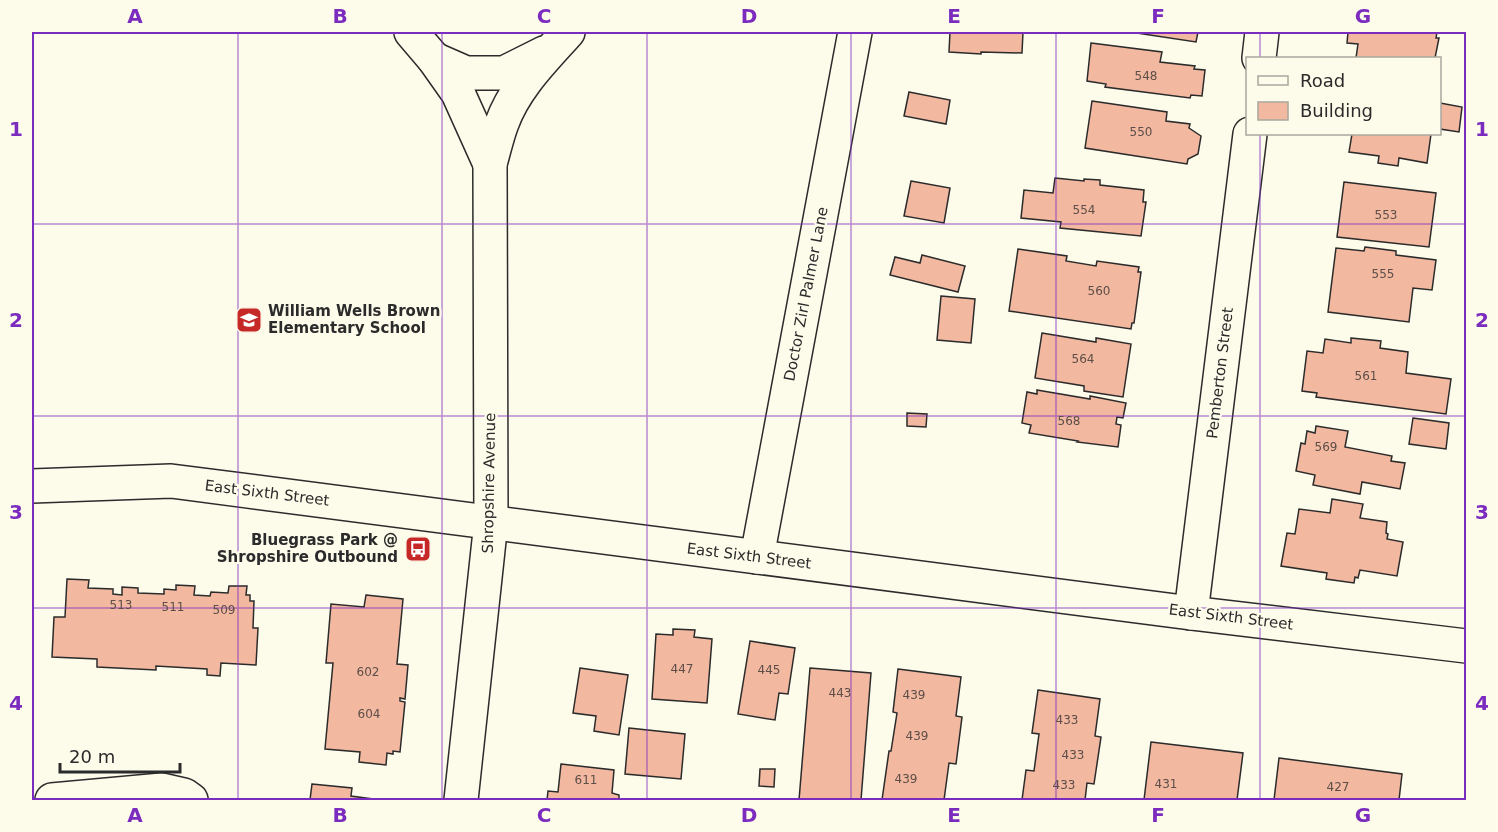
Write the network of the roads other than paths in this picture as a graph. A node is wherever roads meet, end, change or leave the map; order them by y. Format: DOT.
graph roads {
  1 [pos="411,32"];
  2 [pos="855,32"];
  3 [pos="1262,32"];
  4 [pos="560,40"];
  5 [pos="1259,57"];
  6 [pos="434,59"];
  7 [pos="1250,135"];
  8 [pos="490,164"];
  9 [pos="32,486"];
  10 [pos="491,522"];
  11 [pos="757,557"];
  12 [pos="1191,612"];
  13 [pos="1467,646"];
  14 [pos="52,801"];
  15 [pos="191,801"];
  16 [pos="461,801"];
  1 -- 6 [label="street, Shropshire Avenue"];
  2 -- 11 [label="street, Doctor Zirl Palmer Lane"];
  3 -- 5 [label="street"];
  4 -- 6 [label="street, Shropshire Avenue"];
  4 -- 8 [label="street, Shropshire Avenue"];
  6 -- 8 [label="street, Shropshire Avenue"];
  7 -- 12 [label="street, Pemberton Street"];
  8 -- 10 [label="street, Shropshire Avenue"];
  9 -- 10 [label="street, East Sixth Street"];
  10 -- 11 [label="street, East Sixth Street"];
  10 -- 16 [label="street, Shropshire Avenue"];
  11 -- 12 [label="street, East Sixth Street"];
  12 -- 13 [label="street, East Sixth Street"];
  14 -- 15 [label="street"];
}
